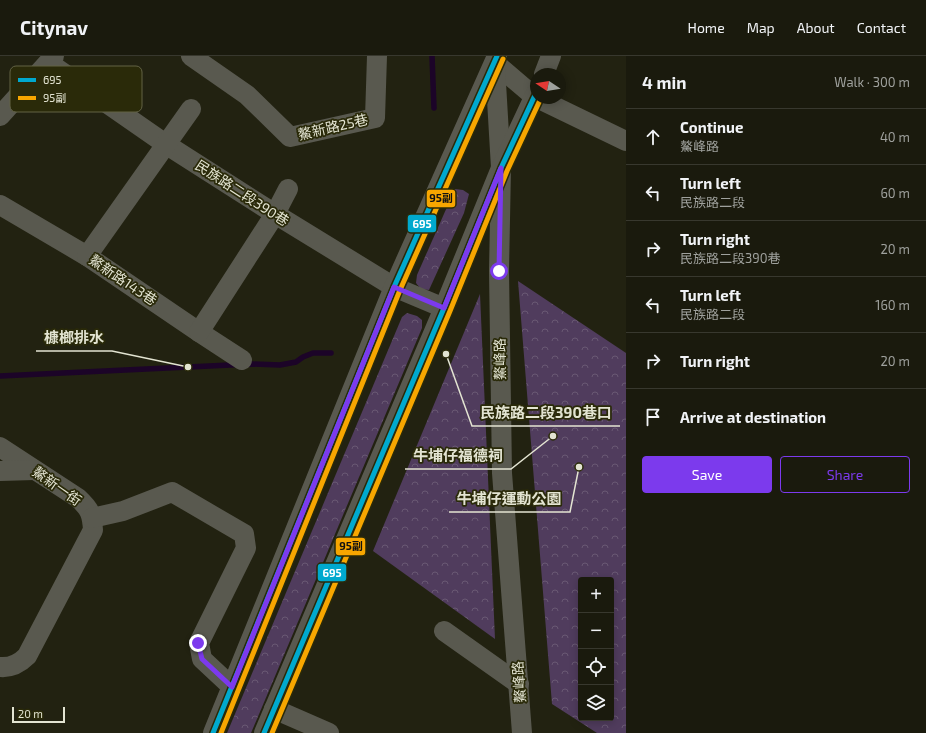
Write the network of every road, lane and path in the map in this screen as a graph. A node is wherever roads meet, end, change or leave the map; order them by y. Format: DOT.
graph roads {
  1 [pos="191,56"];
  2 [pos="377,56"];
  3 [pos="551,56"];
  4 [pos="495,58"];
  5 [pos="51,60"];
  6 [pos="59,66"];
  7 [pos="546,68"];
  8 [pos="530,90"];
  9 [pos="532,104"];
  10 [pos="552,104"];
  11 [pos="10,105"];
  12 [pos="192,109"];
  13 [pos="123,112"];
  14 [pos="0,116"];
  15 [pos="626,141"];
  16 [pos="167,144"];
  17 [pos="501,168"];
  18 [pos="288,189"];
  19 [pos="0,205"];
  20 [pos="275,214"];
  21 [pos="87,256"];
  22 [pos="394,287"];
  23 [pos="444,308"];
  24 [pos="199,332"];
  25 [pos="242,360"];
  26 [pos="0,447"];
  27 [pos="34,470"];
  28 [pos="0,471"];
  29 [pos="92,518"];
  30 [pos="444,632"];
  31 [pos="0,667"];
  32 [pos="519,684"];
  33 [pos="232,687"];
  34 [pos="274,709"];
  35 [pos="213,733"];
  36 [pos="264,733"];
  37 [pos="329,733"];
  38 [pos="522,733"];
  1 -- 2 [label="street, 鰲新路25巷"];
  3 -- 7 [label="street"];
  4 -- 8 [label="street"];
  4 -- 17 [label="street, 鰲峰路"];
  4 -- 22 [label="street"];
  5 -- 6 [label="street, 民族路二段390巷"];
  9 -- 17 [label="street"];
  10 -- 15 [label="street"];
  11 -- 14 [label="street"];
  12 -- 16 [label="street"];
  13 -- 16 [label="street, 民族路二段390巷"];
  16 -- 20 [label="street, 民族路二段390巷"];
  16 -- 21 [label="street"];
  17 -- 23 [label="street"];
  17 -- 32 [label="street, 鰲峰路"];
  18 -- 20 [label="street"];
  19 -- 21 [label="street, 鰲新路143巷"];
  20 -- 22 [label="street, 民族路二段390巷"];
  20 -- 24 [label="street"];
  21 -- 24 [label="street, 鰲新路143巷"];
  22 -- 23 [label="street, 民族路二段390巷"];
  22 -- 33 [label="street"];
  23 -- 34 [label="street"];
  24 -- 25 [label="street, 鰲新路143巷"];
  26 -- 27 [label="street, 鰲新一街"];
  27 -- 28 [label="street"];
  27 -- 29 [label="street, 鰲新一街"];
  29 -- 31 [label="street, 鰲新一街"];
  29 -- 33 [label="street"];
  30 -- 32 [label="street"];
  32 -- 38 [label="street, 鰲峰路"];
  33 -- 35 [label="street"];
  34 -- 36 [label="street"];
  34 -- 37 [label="street"];
}
